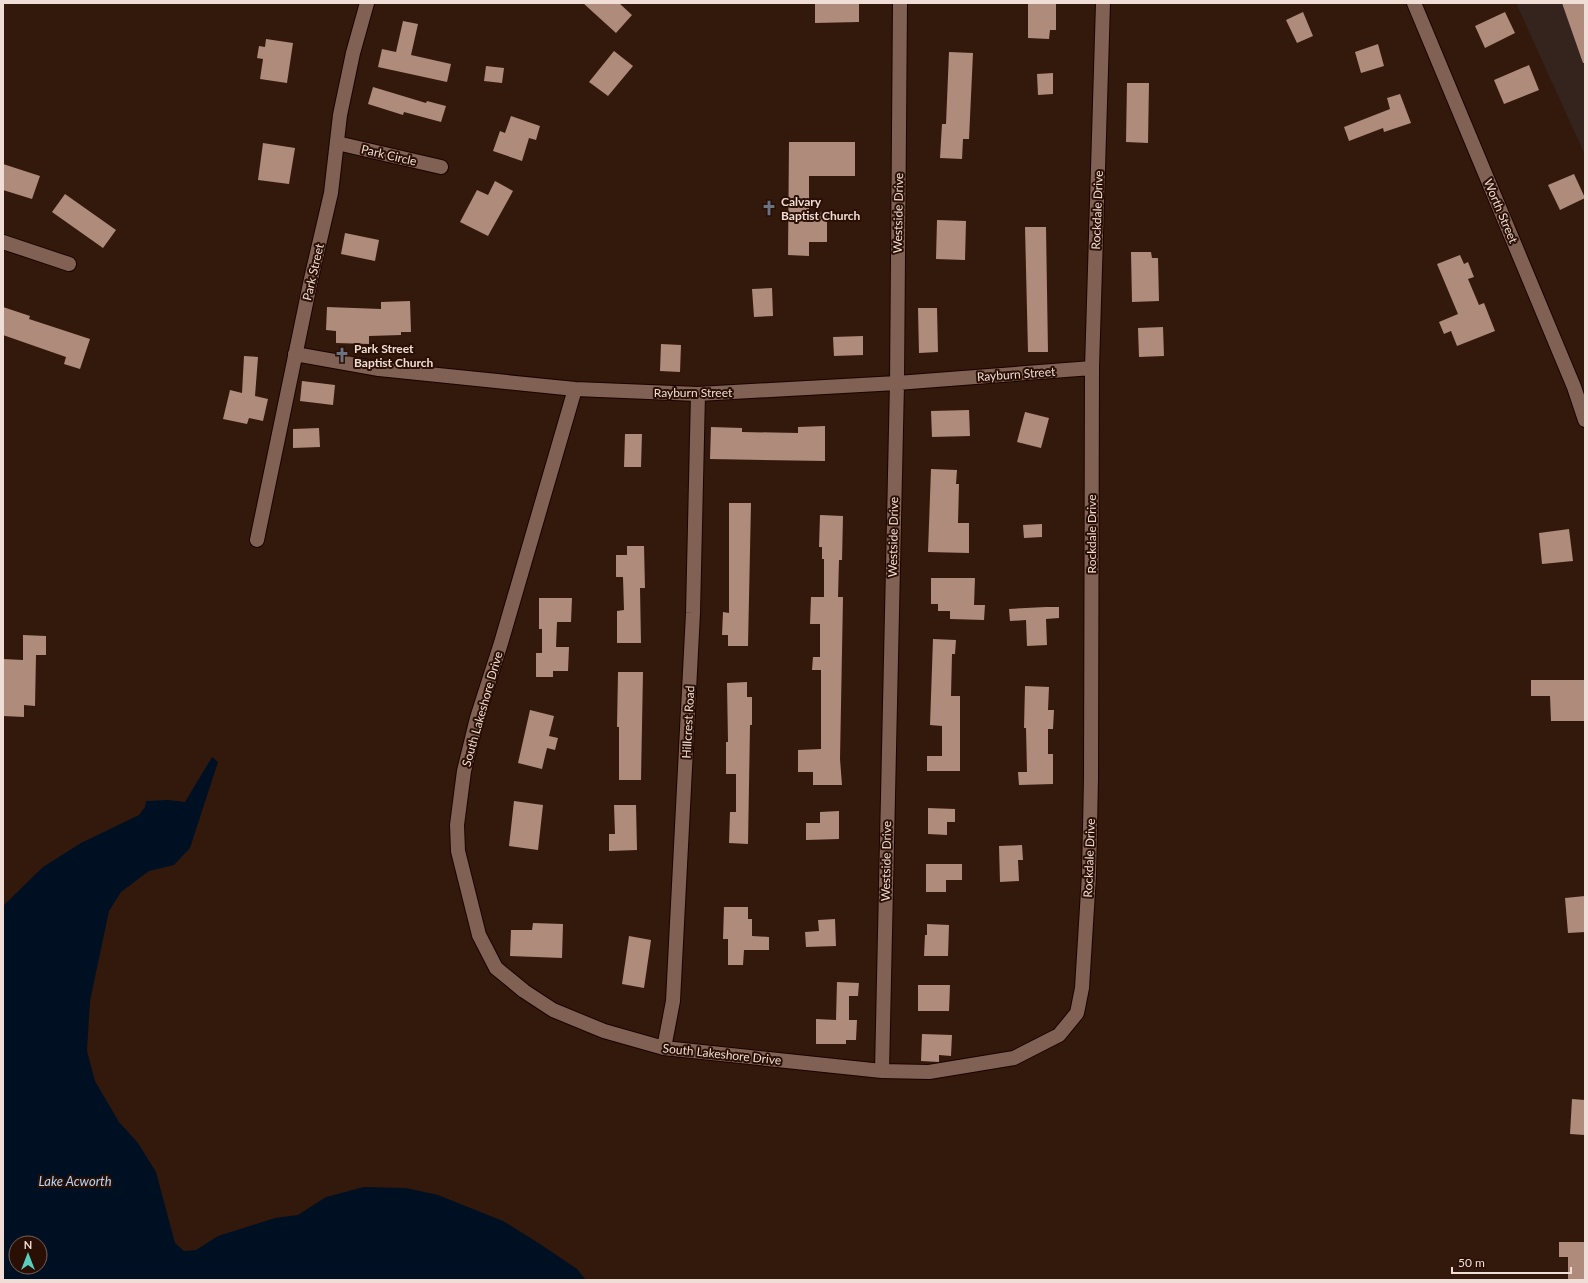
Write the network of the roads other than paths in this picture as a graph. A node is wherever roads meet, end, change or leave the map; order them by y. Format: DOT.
graph roads {
  1 [pos="367,3"];
  2 [pos="900,3"];
  3 [pos="1103,3"];
  4 [pos="1414,3"];
  5 [pos="337,143"];
  6 [pos="441,167"];
  7 [pos="3,242"];
  8 [pos="69,264"];
  9 [pos="295,354"];
  10 [pos="1092,368"];
  11 [pos="897,383"];
  12 [pos="575,389"];
  13 [pos="698,394"];
  14 [pos="1585,420"];
  15 [pos="257,540"];
  16 [pos="1038,1045"];
  17 [pos="664,1048"];
  18 [pos="882,1071"];
  1 -- 5 [label="street, Park Street"];
  2 -- 11 [label="street, Westside Drive"];
  3 -- 10 [label="street, Rockdale Drive"];
  4 -- 14 [label="street, Worth Street"];
  5 -- 6 [label="street, Park Circle"];
  5 -- 9 [label="street, Park Street"];
  7 -- 8 [label="street"];
  9 -- 12 [label="street, Rayburn Street"];
  9 -- 15 [label="street, Park Street"];
  10 -- 11 [label="street, Rayburn Street"];
  10 -- 16 [label="street, Rockdale Drive"];
  11 -- 13 [label="street, Rayburn Street"];
  11 -- 18 [label="street, Westside Drive"];
  12 -- 13 [label="street, Rayburn Street"];
  12 -- 17 [label="street, South Lakeshore Drive"];
  13 -- 17 [label="street, Hillcrest Road"];
  16 -- 18 [label="street, South Lakeshore Drive"];
  17 -- 18 [label="street, South Lakeshore Drive"];
}
